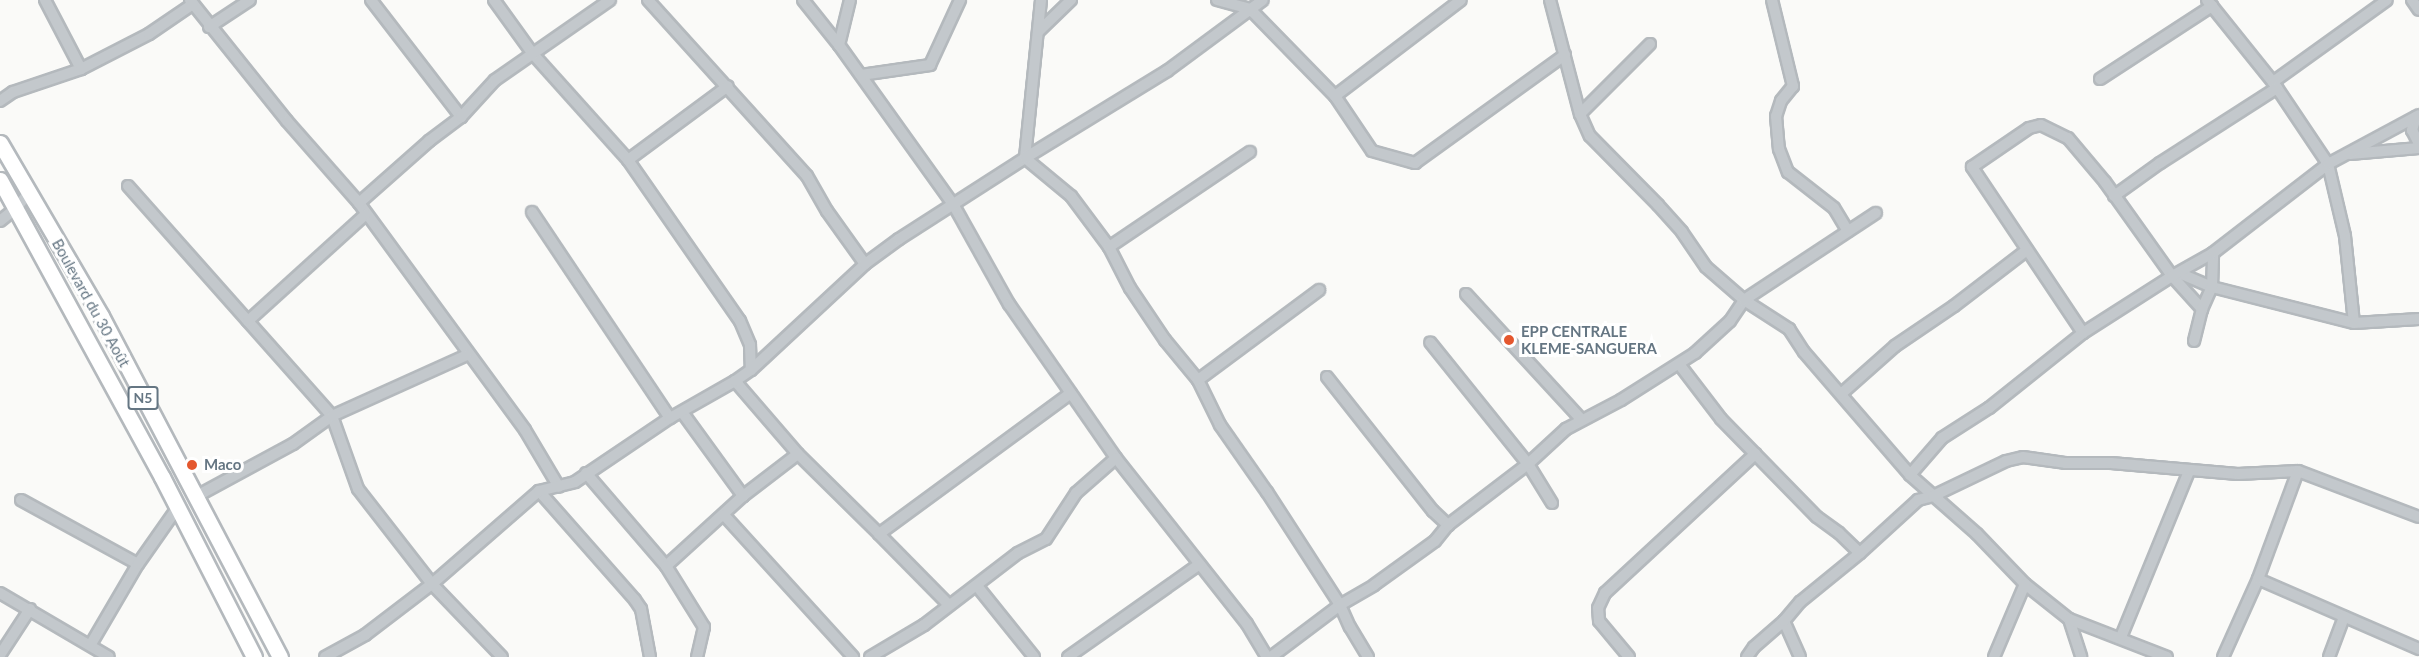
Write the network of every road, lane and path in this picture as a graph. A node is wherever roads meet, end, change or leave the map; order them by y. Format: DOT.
graph roads {
  1 [pos="45,0"];
  2 [pos="250,0"];
  3 [pos="371,0"];
  4 [pos="495,0"];
  5 [pos="610,0"];
  6 [pos="648,0"];
  7 [pos="803,0"];
  8 [pos="850,0"];
  9 [pos="960,0"];
  10 [pos="1041,0"];
  11 [pos="1071,0"];
  12 [pos="1217,0"];
  13 [pos="1263,0"];
  14 [pos="1461,0"];
  15 [pos="1550,0"];
  16 [pos="1772,0"];
  17 [pos="2387,0"];
  18 [pos="2412,0"];
  19 [pos="192,2"];
  20 [pos="2210,3"];
  21 [pos="1250,9"];
  22 [pos="2419,10"];
  23 [pos="209,27"];
  24 [pos="1038,32"];
  25 [pos="1650,44"];
  26 [pos="839,45"];
  27 [pos="533,54"];
  28 [pos="1565,55"];
  29 [pos="81,69"];
  30 [pos="861,75"];
  31 [pos="2100,79"];
  32 [pos="2275,85"];
  33 [pos="728,86"];
  34 [pos="1335,96"];
  35 [pos="0,101"];
  36 [pos="1580,114"];
  37 [pos="2418,116"];
  38 [pos="461,117"];
  39 [pos="0,143"];
  40 [pos="2419,146"];
  41 [pos="1250,152"];
  42 [pos="2347,154"];
  43 [pos="1024,158"];
  44 [pos="628,160"];
  45 [pos="2328,164"];
  46 [pos="0,180"];
  47 [pos="128,186"];
  48 [pos="28,194"];
  49 [pos="2114,196"];
  50 [pos="359,203"];
  51 [pos="953,204"];
  52 [pos="15,210"];
  53 [pos="532,212"];
  54 [pos="1876,213"];
  55 [pos="366,214"];
  56 [pos="0,221"];
  57 [pos="1848,231"];
  58 [pos="1109,247"];
  59 [pos="2027,250"];
  60 [pos="2213,254"];
  61 [pos="865,264"];
  62 [pos="2176,274"];
  63 [pos="2212,287"];
  64 [pos="1319,290"];
  65 [pos="1466,294"];
  66 [pos="1744,300"];
  67 [pos="2202,309"];
  68 [pos="2419,319"];
  69 [pos="248,321"];
  70 [pos="2354,323"];
  71 [pos="2083,333"];
  72 [pos="2194,341"];
  73 [pos="1430,342"];
  74 [pos="468,355"];
  75 [pos="1678,364"];
  76 [pos="751,370"];
  77 [pos="1327,377"];
  78 [pos="1198,380"];
  79 [pos="735,381"];
  80 [pos="1071,393"];
  81 [pos="1841,393"];
  82 [pos="682,412"];
  83 [pos="332,416"];
  84 [pos="670,418"];
  85 [pos="1582,420"];
  86 [pos="798,454"];
  87 [pos="1755,454"];
  88 [pos="1116,458"];
  89 [pos="1528,464"];
  90 [pos="2189,471"];
  91 [pos="2298,471"];
  92 [pos="586,473"];
  93 [pos="1910,475"];
  94 [pos="559,487"];
  95 [pos="539,491"];
  96 [pos="743,495"];
  97 [pos="1933,496"];
  98 [pos="195,497"];
  99 [pos="21,500"];
  100 [pos="1552,503"];
  101 [pos="177,507"];
  102 [pos="724,515"];
  103 [pos="2419,517"];
  104 [pos="1448,525"];
  105 [pos="879,534"];
  106 [pos="1860,553"];
  107 [pos="138,564"];
  108 [pos="1200,564"];
  109 [pos="666,566"];
  110 [pos="2258,579"];
  111 [pos="432,584"];
  112 [pos="2025,584"];
  113 [pos="977,586"];
  114 [pos="0,593"];
  115 [pos="949,605"];
  116 [pos="1340,605"];
  117 [pos="30,609"];
  118 [pos="2344,617"];
  119 [pos="2069,619"];
  120 [pos="1784,621"];
  121 [pos="2121,637"];
  122 [pos="91,644"];
  123 [pos="2419,649"];
  124 [pos="0,655"];
  125 [pos="109,657"];
  126 [pos="254,657"];
  127 [pos="280,657"];
  128 [pos="325,657"];
  129 [pos="502,657"];
  130 [pos="650,657"];
  131 [pos="697,657"];
  132 [pos="853,657"];
  133 [pos="870,657"];
  134 [pos="1034,657"];
  135 [pos="1068,657"];
  136 [pos="1269,657"];
  137 [pos="1368,657"];
  138 [pos="1629,657"];
  139 [pos="1747,657"];
  140 [pos="1800,657"];
  141 [pos="1994,657"];
  142 [pos="2081,657"];
  143 [pos="2167,657"];
  144 [pos="2223,657"];
  145 [pos="2328,657"];
  1 -- 29 [label="street"];
  2 -- 23 [label="street"];
  3 -- 38 [label="street"];
  4 -- 27 [label="street"];
  5 -- 27 [label="street"];
  6 -- 33 [label="street"];
  7 -- 26 [label="street"];
  8 -- 26 [label="street"];
  9 -- 30 [label="street"];
  10 -- 24 [label="street"];
  11 -- 24 [label="street"];
  12 -- 21 [label="street"];
  13 -- 21 [label="street"];
  14 -- 34 [label="street"];
  15 -- 28 [label="street"];
  16 -- 57 [label="street"];
  17 -- 32 [label="street"];
  18 -- 22 [label="street"];
  19 -- 23 [label="street"];
  19 -- 29 [label="street"];
  20 -- 31 [label="street"];
  20 -- 32 [label="street"];
  21 -- 34 [label="street"];
  21 -- 43 [label="street"];
  23 -- 50 [label="street"];
  24 -- 43 [label="street"];
  25 -- 36 [label="street"];
  26 -- 30 [label="street"];
  27 -- 38 [label="street"];
  27 -- 44 [label="street"];
  28 -- 34 [label="street"];
  28 -- 36 [label="street"];
  29 -- 35 [label="street"];
  30 -- 51 [label="street"];
  32 -- 45 [label="street"];
  32 -- 49 [label="street"];
  33 -- 44 [label="street"];
  33 -- 61 [label="street"];
  36 -- 66 [label="street"];
  37 -- 40 [label="street"];
  37 -- 42 [label="street"];
  38 -- 50 [label="street"];
  39 -- 48 [label="highway, Boulevard du 30 Août / N5"];
  40 -- 42 [label="street"];
  41 -- 58 [label="street"];
  42 -- 45 [label="street"];
  43 -- 51 [label="street"];
  43 -- 58 [label="street"];
  44 -- 76 [label="street"];
  45 -- 60 [label="street"];
  45 -- 70 [label="street"];
  46 -- 52 [label="highway, Boulevard du 30 Août / N5"];
  47 -- 69 [label="street"];
  48 -- 52 [label="street"];
  48 -- 98 [label="highway, Boulevard du 30 Août / N5"];
  49 -- 59 [label="street"];
  49 -- 62 [label="street"];
  50 -- 55 [label="street"];
  51 -- 61 [label="street"];
  51 -- 80 [label="street"];
  52 -- 56 [label="street"];
  52 -- 101 [label="highway, Boulevard du 30 Août / N5"];
  53 -- 84 [label="street"];
  54 -- 57 [label="street"];
  55 -- 69 [label="street"];
  55 -- 74 [label="street"];
  57 -- 66 [label="street"];
  58 -- 78 [label="street"];
  59 -- 71 [label="street"];
  59 -- 81 [label="street"];
  60 -- 62 [label="street"];
  60 -- 63 [label="street"];
  61 -- 76 [label="street"];
  62 -- 63 [label="street"];
  62 -- 67 [label="street"];
  62 -- 71 [label="street"];
  63 -- 67 [label="street"];
  63 -- 70 [label="street"];
  64 -- 78 [label="street"];
  65 -- 85 [label="street"];
  66 -- 75 [label="street"];
  66 -- 81 [label="street"];
  67 -- 72 [label="street"];
  68 -- 70 [label="street"];
  69 -- 83 [label="street"];
  71 -- 93 [label="street"];
  73 -- 89 [label="street"];
  74 -- 83 [label="street"];
  74 -- 94 [label="street"];
  75 -- 85 [label="street"];
  75 -- 87 [label="street"];
  76 -- 79 [label="street"];
  77 -- 104 [label="street"];
  78 -- 116 [label="street"];
  79 -- 82 [label="street"];
  79 -- 86 [label="street"];
  80 -- 88 [label="street"];
  80 -- 105 [label="street"];
  81 -- 93 [label="street"];
  82 -- 84 [label="street"];
  82 -- 96 [label="street"];
  83 -- 98 [label="street"];
  83 -- 111 [label="street"];
  84 -- 92 [label="street"];
  85 -- 89 [label="street"];
  86 -- 96 [label="street"];
  86 -- 105 [label="street"];
  87 -- 106 [label="street"];
  87 -- 138 [label="street"];
  88 -- 108 [label="street"];
  88 -- 113 [label="street"];
  89 -- 100 [label="street"];
  89 -- 104 [label="street"];
  90 -- 91 [label="street"];
  90 -- 97 [label="street"];
  90 -- 121 [label="street"];
  91 -- 103 [label="street"];
  91 -- 110 [label="street"];
  92 -- 94 [label="street"];
  92 -- 109 [label="street"];
  93 -- 97 [label="street"];
  94 -- 95 [label="street"];
  95 -- 111 [label="street"];
  95 -- 130 [label="street"];
  96 -- 102 [label="street"];
  97 -- 106 [label="street"];
  97 -- 112 [label="street"];
  98 -- 127 [label="highway, Boulevard du 30 Août / N5"];
  99 -- 107 [label="street"];
  101 -- 107 [label="street"];
  101 -- 126 [label="highway, Boulevard du 30 Août / N5"];
  102 -- 109 [label="street"];
  102 -- 132 [label="street"];
  104 -- 116 [label="street"];
  105 -- 115 [label="street"];
  106 -- 120 [label="street"];
  107 -- 122 [label="street"];
  108 -- 135 [label="street"];
  108 -- 136 [label="street"];
  109 -- 131 [label="street"];
  110 -- 118 [label="street"];
  110 -- 144 [label="street"];
  111 -- 128 [label="street"];
  111 -- 129 [label="street"];
  112 -- 119 [label="street"];
  112 -- 141 [label="street"];
  113 -- 115 [label="street"];
  113 -- 134 [label="street"];
  114 -- 117 [label="street"];
  115 -- 133 [label="street"];
  116 -- 136 [label="street"];
  116 -- 137 [label="street"];
  117 -- 122 [label="street"];
  117 -- 124 [label="street"];
  118 -- 123 [label="street"];
  118 -- 145 [label="street"];
  119 -- 121 [label="street"];
  119 -- 142 [label="street"];
  120 -- 139 [label="street"];
  120 -- 140 [label="street"];
  121 -- 143 [label="street"];
  122 -- 125 [label="street"];
}
